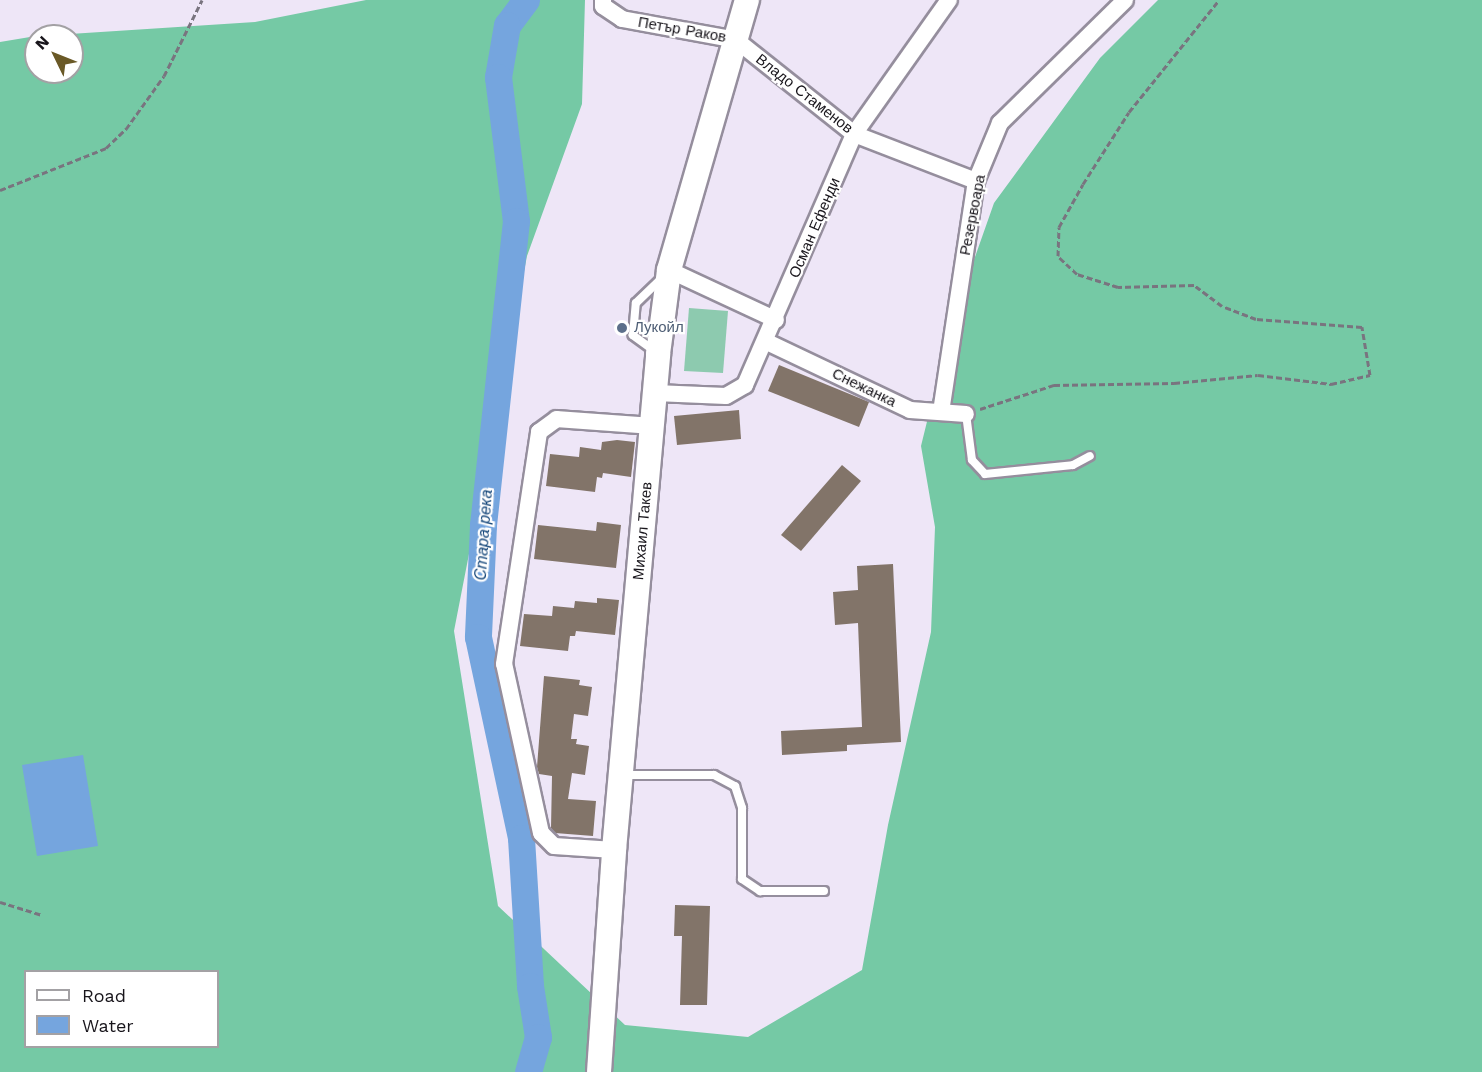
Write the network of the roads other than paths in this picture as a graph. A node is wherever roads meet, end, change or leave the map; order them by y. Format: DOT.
graph roads {
  1 [pos="603,0"];
  2 [pos="747,0"];
  3 [pos="949,0"];
  4 [pos="1125,0"];
  5 [pos="736,40"];
  6 [pos="854,134"];
  7 [pos="976,181"];
  8 [pos="669,270"];
  9 [pos="776,320"];
  10 [pos="767,342"];
  11 [pos="655,393"];
  12 [pos="941,412"];
  13 [pos="963,414"];
  14 [pos="652,426"];
  15 [pos="1090,456"];
  16 [pos="621,775"];
  17 [pos="614,850"];
  18 [pos="824,891"];
  19 [pos="599,1072"];
  1 -- 5 [label="street, Петър Раков"];
  2 -- 5 [label="main road, Михаил Такев"];
  3 -- 6 [label="street, Осман Ефенди"];
  4 -- 7 [label="street, Резервоара"];
  5 -- 6 [label="street, Владо Стаменов"];
  5 -- 8 [label="main road, Михаил Такев"];
  6 -- 7 [label="street, Владо Стаменов"];
  6 -- 9 [label="street, Осман Ефенди"];
  7 -- 12 [label="street, Резервоара"];
  8 -- 9 [label="street"];
  8 -- 11 [label="main road, Михаил Такев"];
  9 -- 10 [label="street, Осман Ефенди"];
  10 -- 11 [label="street, Осман Ефенди"];
  10 -- 12 [label="street, Снежанка"];
  11 -- 14 [label="main road, Михаил Такев"];
  12 -- 13 [label="street, Снежанка"];
  13 -- 15 [label="lane"];
  14 -- 16 [label="main road, Михаил Такев"];
  14 -- 17 [label="street"];
  16 -- 17 [label="main road, Михаил Такев"];
  16 -- 18 [label="lane"];
  17 -- 19 [label="main road, Михаил Такев"];
}
